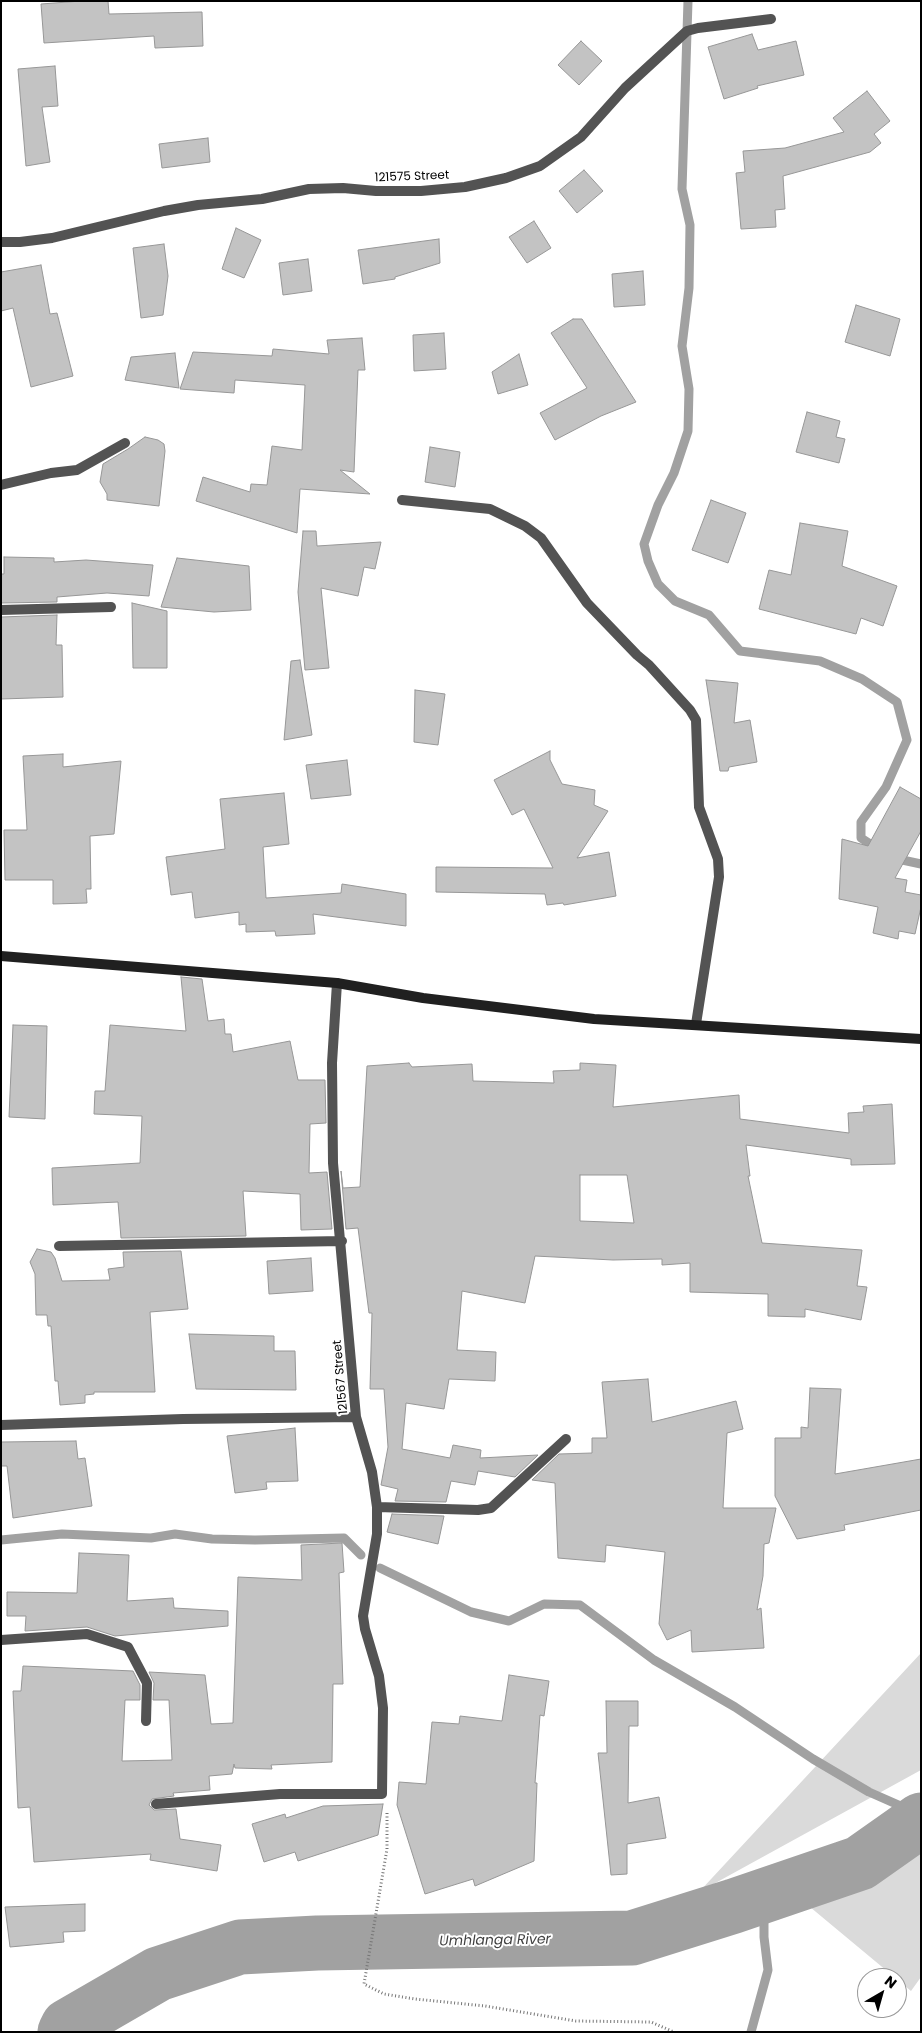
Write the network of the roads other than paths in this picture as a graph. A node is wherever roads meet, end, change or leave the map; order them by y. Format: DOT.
graph roads {
  1 [pos="771,19"];
  2 [pos="1,242"];
  3 [pos="125,443"];
  4 [pos="1,485"];
  5 [pos="402,500"];
  6 [pos="111,607"];
  7 [pos="1,610"];
  8 [pos="1,956"];
  9 [pos="337,983"];
  10 [pos="696,1024"];
  11 [pos="921,1039"];
  12 [pos="342,1241"];
  13 [pos="59,1246"];
  14 [pos="356,1417"];
  15 [pos="1,1424"];
  16 [pos="566,1439"];
  17 [pos="377,1507"];
  18 [pos="1,1640"];
  19 [pos="146,1721"];
  20 [pos="156,1804"];
  1 -- 2 [label="street, 121575 Street"];
  3 -- 4 [label="street"];
  5 -- 10 [label="street"];
  6 -- 7 [label="street"];
  8 -- 9 [label="street"];
  9 -- 10 [label="street"];
  9 -- 12 [label="street, 121567 Street"];
  10 -- 11 [label="street"];
  12 -- 13 [label="street"];
  12 -- 14 [label="street, 121567 Street"];
  14 -- 15 [label="street"];
  14 -- 17 [label="street, 121567 Street"];
  16 -- 17 [label="street"];
  17 -- 20 [label="street, 121567 Street"];
  18 -- 19 [label="street"];
}
